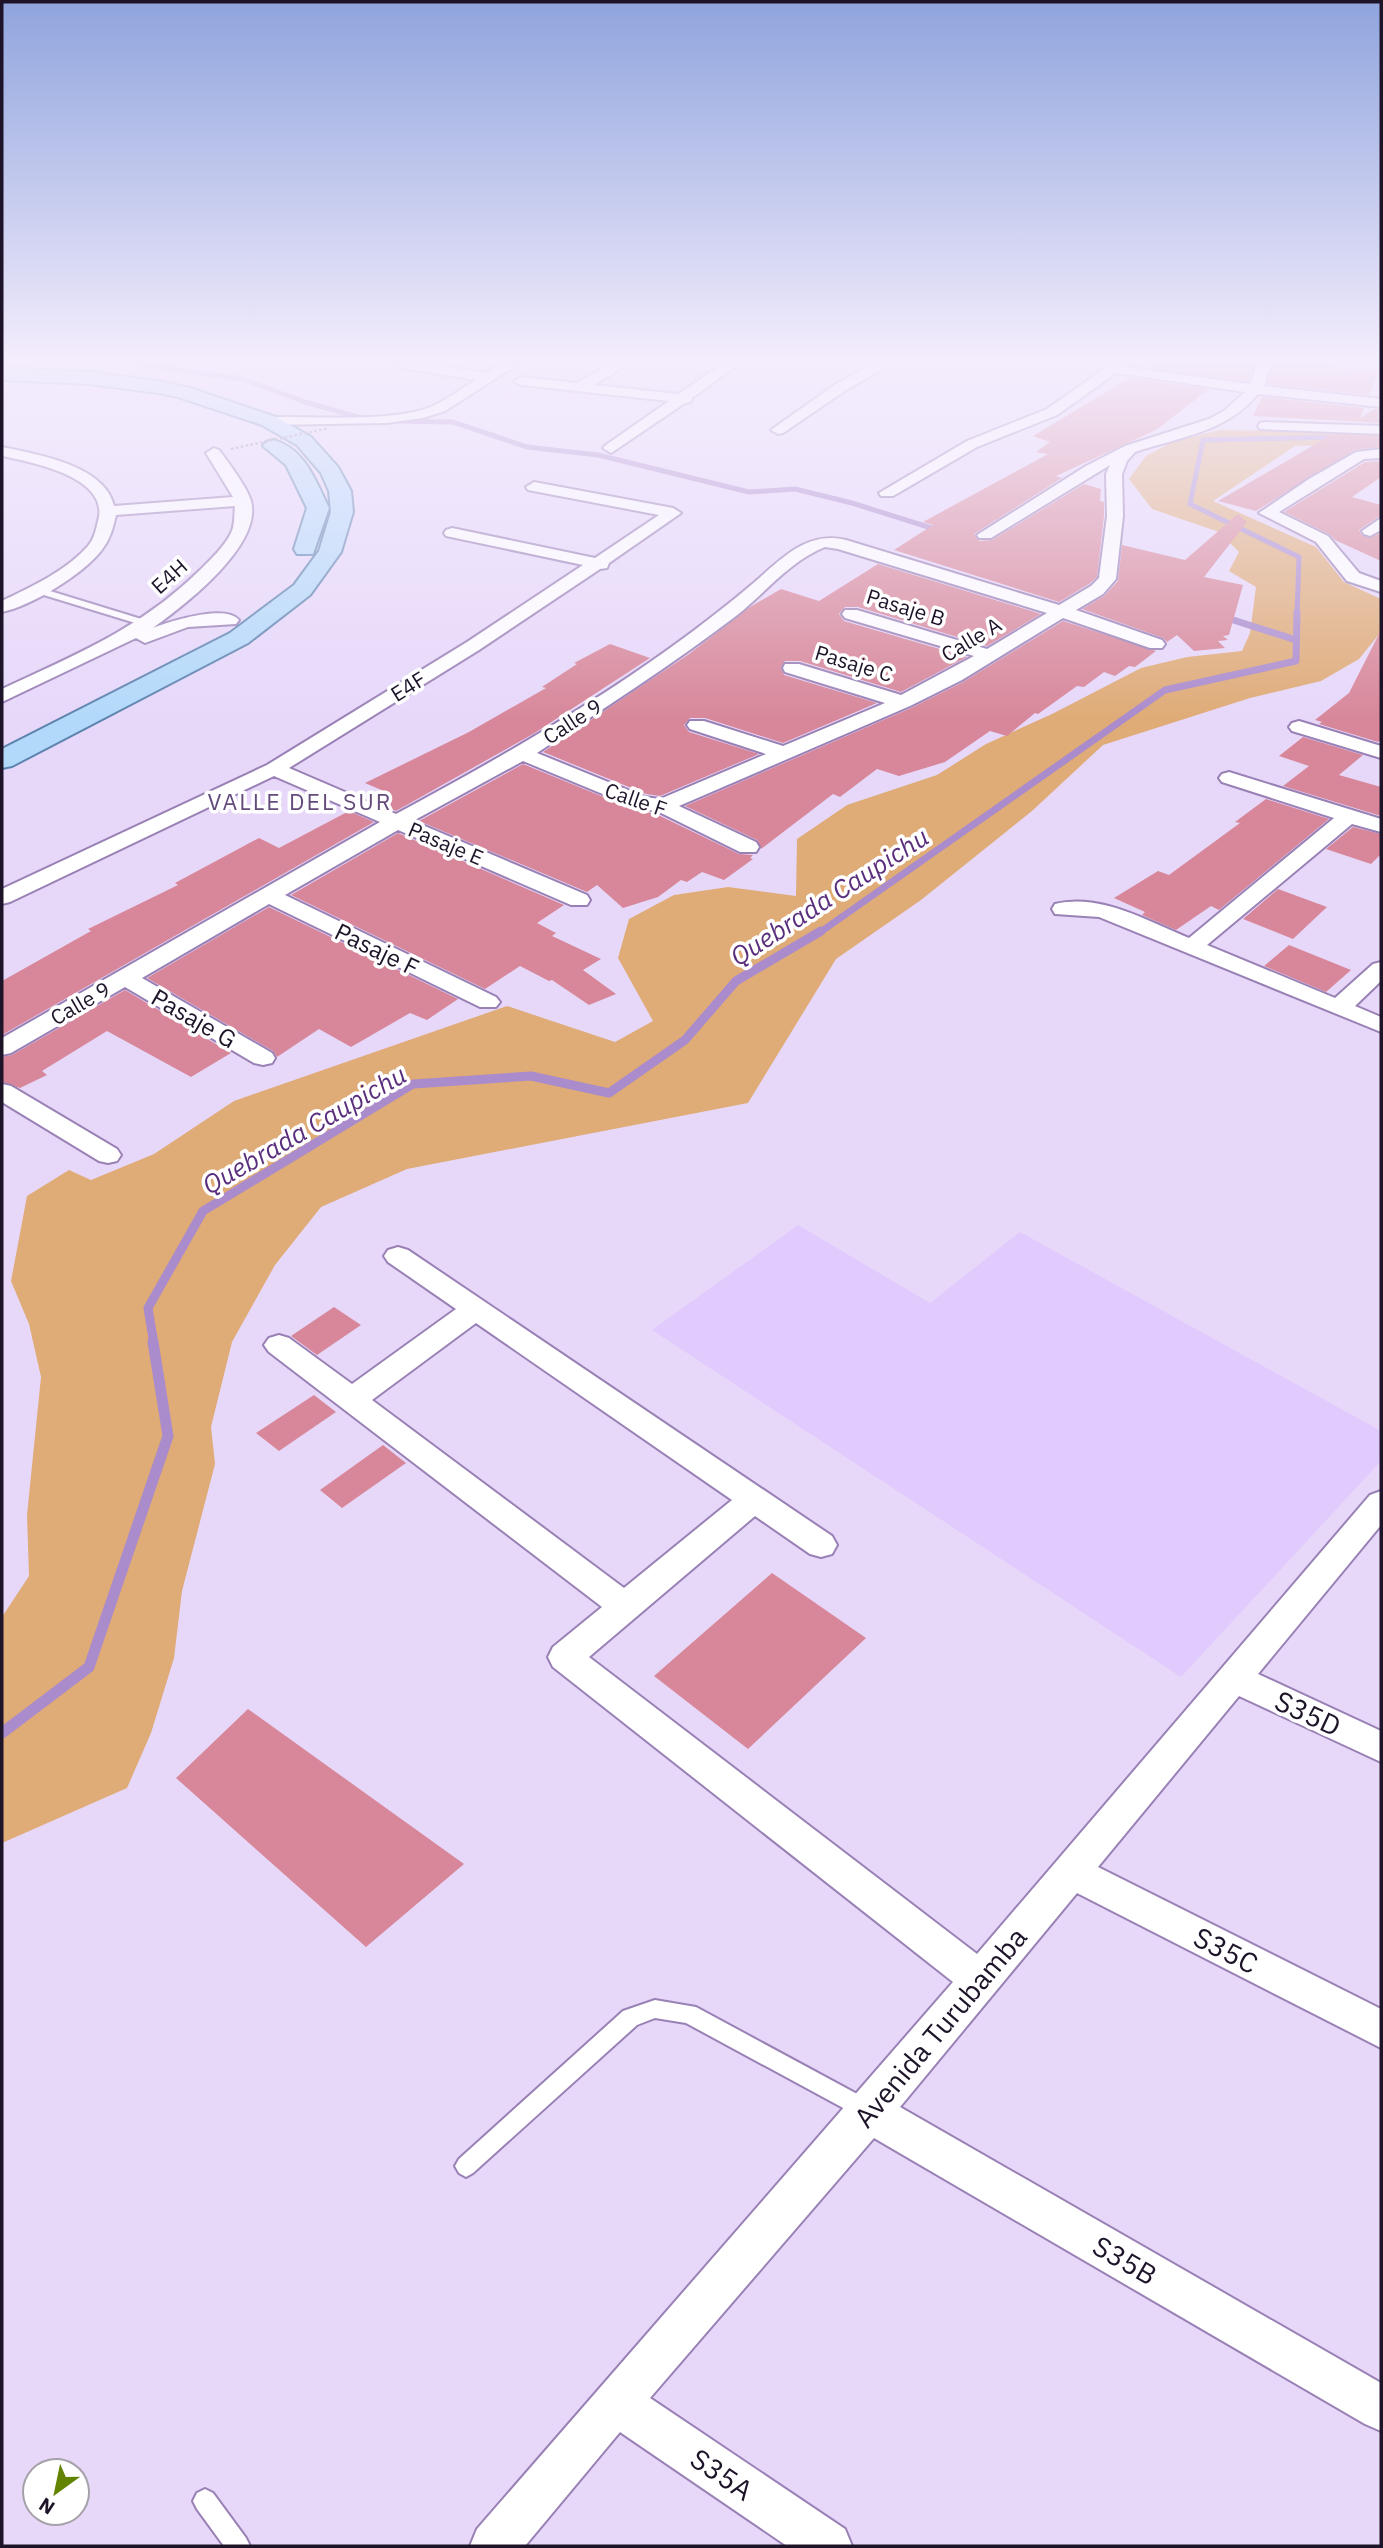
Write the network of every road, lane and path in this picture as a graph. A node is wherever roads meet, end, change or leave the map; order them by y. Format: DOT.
graph roads {
  1 [pos="89,483"];
  2 [pos="236,483"];
  3 [pos="305,483"];
  4 [pos="336,483"];
  5 [pos="905,483"];
  6 [pos="1069,483"];
  7 [pos="1114,483"];
  8 [pos="1313,483"];
  9 [pos="534,487"];
  10 [pos="887,493"];
  11 [pos="243,501"];
  12 [pos="108,511"];
  13 [pos="452,533"];
  14 [pos="985,535"];
  15 [pos="601,564"];
  16 [pos="1381,587"];
  17 [pos="37,590"];
  18 [pos="2,607"];
  19 [pos="1060,611"];
  20 [pos="851,614"];
  21 [pos="230,620"];
  22 [pos="148,624"];
  23 [pos="114,644"];
  24 [pos="1156,644"];
  25 [pos="989,655"];
  26 [pos="792,668"];
  27 [pos="2,696"];
  28 [pos="903,702"];
  29 [pos="697,725"];
  30 [pos="1299,727"];
  31 [pos="2,738"];
  32 [pos="1381,752"];
  33 [pos="522,754"];
  34 [pos="787,754"];
  35 [pos="2,760"];
  36 [pos="274,769"];
  37 [pos="1229,778"];
  38 [pos="662,806"];
  39 [pos="1349,816"];
  40 [pos="396,822"];
  41 [pos="1381,827"];
  42 [pos="748,847"];
  43 [pos="267,895"];
  44 [pos="2,897"];
  45 [pos="579,900"];
  46 [pos="1063,909"];
  47 [pos="1191,947"];
  48 [pos="1381,969"];
  49 [pos="124,977"];
  50 [pos="488,1002"];
  51 [pos="1338,1008"];
  52 [pos="1381,1025"];
  53 [pos="2,1048"];
  54 [pos="263,1058"];
  55 [pos="2,1091"];
  56 [pos="108,1155"];
  57 [pos="398,1256"];
  58 [pos="475,1310"];
  59 [pos="279,1345"];
  60 [pos="351,1400"];
  61 [pos="754,1499"];
  62 [pos="1379,1510"];
  63 [pos="821,1545"];
  64 [pos="624,1606"];
  65 [pos="1234,1678"];
  66 [pos="1381,1747"];
  67 [pos="1072,1872"];
  68 [pos="980,1980"];
  69 [pos="1381,2029"];
  70 [pos="869,2112"];
  71 [pos="466,2166"];
  72 [pos="616,2402"];
  73 [pos="1381,2408"];
  74 [pos="205,2501"];
  75 [pos="239,2546"];
  76 [pos="494,2546"];
  77 [pos="828,2546"];
  1 -- 12 [label="street"];
  2 -- 11 [label="street"];
  3 -- 21 [label="main road"];
  4 -- 35 [label="main road"];
  5 -- 10 [label="street"];
  6 -- 14 [label="street"];
  7 -- 19 [label="street, Calle A"];
  8 -- 16 [label="street"];
  9 -- 15 [label="street, E4F"];
  11 -- 12 [label="street"];
  11 -- 22 [label="street, E4H"];
  12 -- 17 [label="street"];
  13 -- 15 [label="street"];
  15 -- 36 [label="street, E4F"];
  17 -- 18 [label="street"];
  17 -- 22 [label="lane"];
  19 -- 24 [label="street, Calle 9"];
  19 -- 25 [label="street, Calle A"];
  19 -- 33 [label="street, Calle 9"];
  20 -- 25 [label="street, Pasaje B"];
  21 -- 23 [label="street, E4H"];
  21 -- 31 [label="main road"];
  22 -- 23 [label="street, E4H"];
  23 -- 27 [label="street, E4H"];
  25 -- 28 [label="street, Calle A"];
  26 -- 28 [label="street, Pasaje C"];
  28 -- 34 [label="street, Calle A"];
  29 -- 34 [label="street"];
  30 -- 32 [label="street"];
  33 -- 38 [label="street, Calle F"];
  33 -- 40 [label="street, Calle 9"];
  34 -- 38 [label="street, Calle A"];
  36 -- 40 [label="street, Pasaje E"];
  36 -- 44 [label="street, E4F"];
  37 -- 39 [label="street"];
  38 -- 42 [label="street, Calle F"];
  39 -- 41 [label="street"];
  39 -- 47 [label="street"];
  40 -- 43 [label="street, Calle 9"];
  40 -- 45 [label="street, Pasaje E"];
  43 -- 49 [label="street, Calle 9"];
  43 -- 50 [label="street, Pasaje F"];
  46 -- 47 [label="street"];
  47 -- 51 [label="street"];
  48 -- 51 [label="street"];
  49 -- 53 [label="street, Calle 9"];
  49 -- 54 [label="street, Pasaje G"];
  51 -- 52 [label="street"];
  55 -- 56 [label="street"];
  57 -- 58 [label="street"];
  58 -- 60 [label="street"];
  58 -- 61 [label="street"];
  59 -- 60 [label="street"];
  60 -- 64 [label="street"];
  61 -- 63 [label="street"];
  61 -- 64 [label="street"];
  62 -- 65 [label="street, Avenida Turubamba"];
  64 -- 68 [label="street"];
  65 -- 66 [label="street, S35D"];
  65 -- 67 [label="street, Avenida Turubamba"];
  67 -- 68 [label="street, Avenida Turubamba"];
  67 -- 69 [label="street, S35C"];
  68 -- 70 [label="street, Avenida Turubamba"];
  70 -- 71 [label="lane"];
  70 -- 72 [label="street, Avenida Turubamba"];
  70 -- 73 [label="street, S35B"];
  72 -- 76 [label="street, Avenida Turubamba"];
  72 -- 77 [label="street, S35A"];
  74 -- 75 [label="lane"];
}
